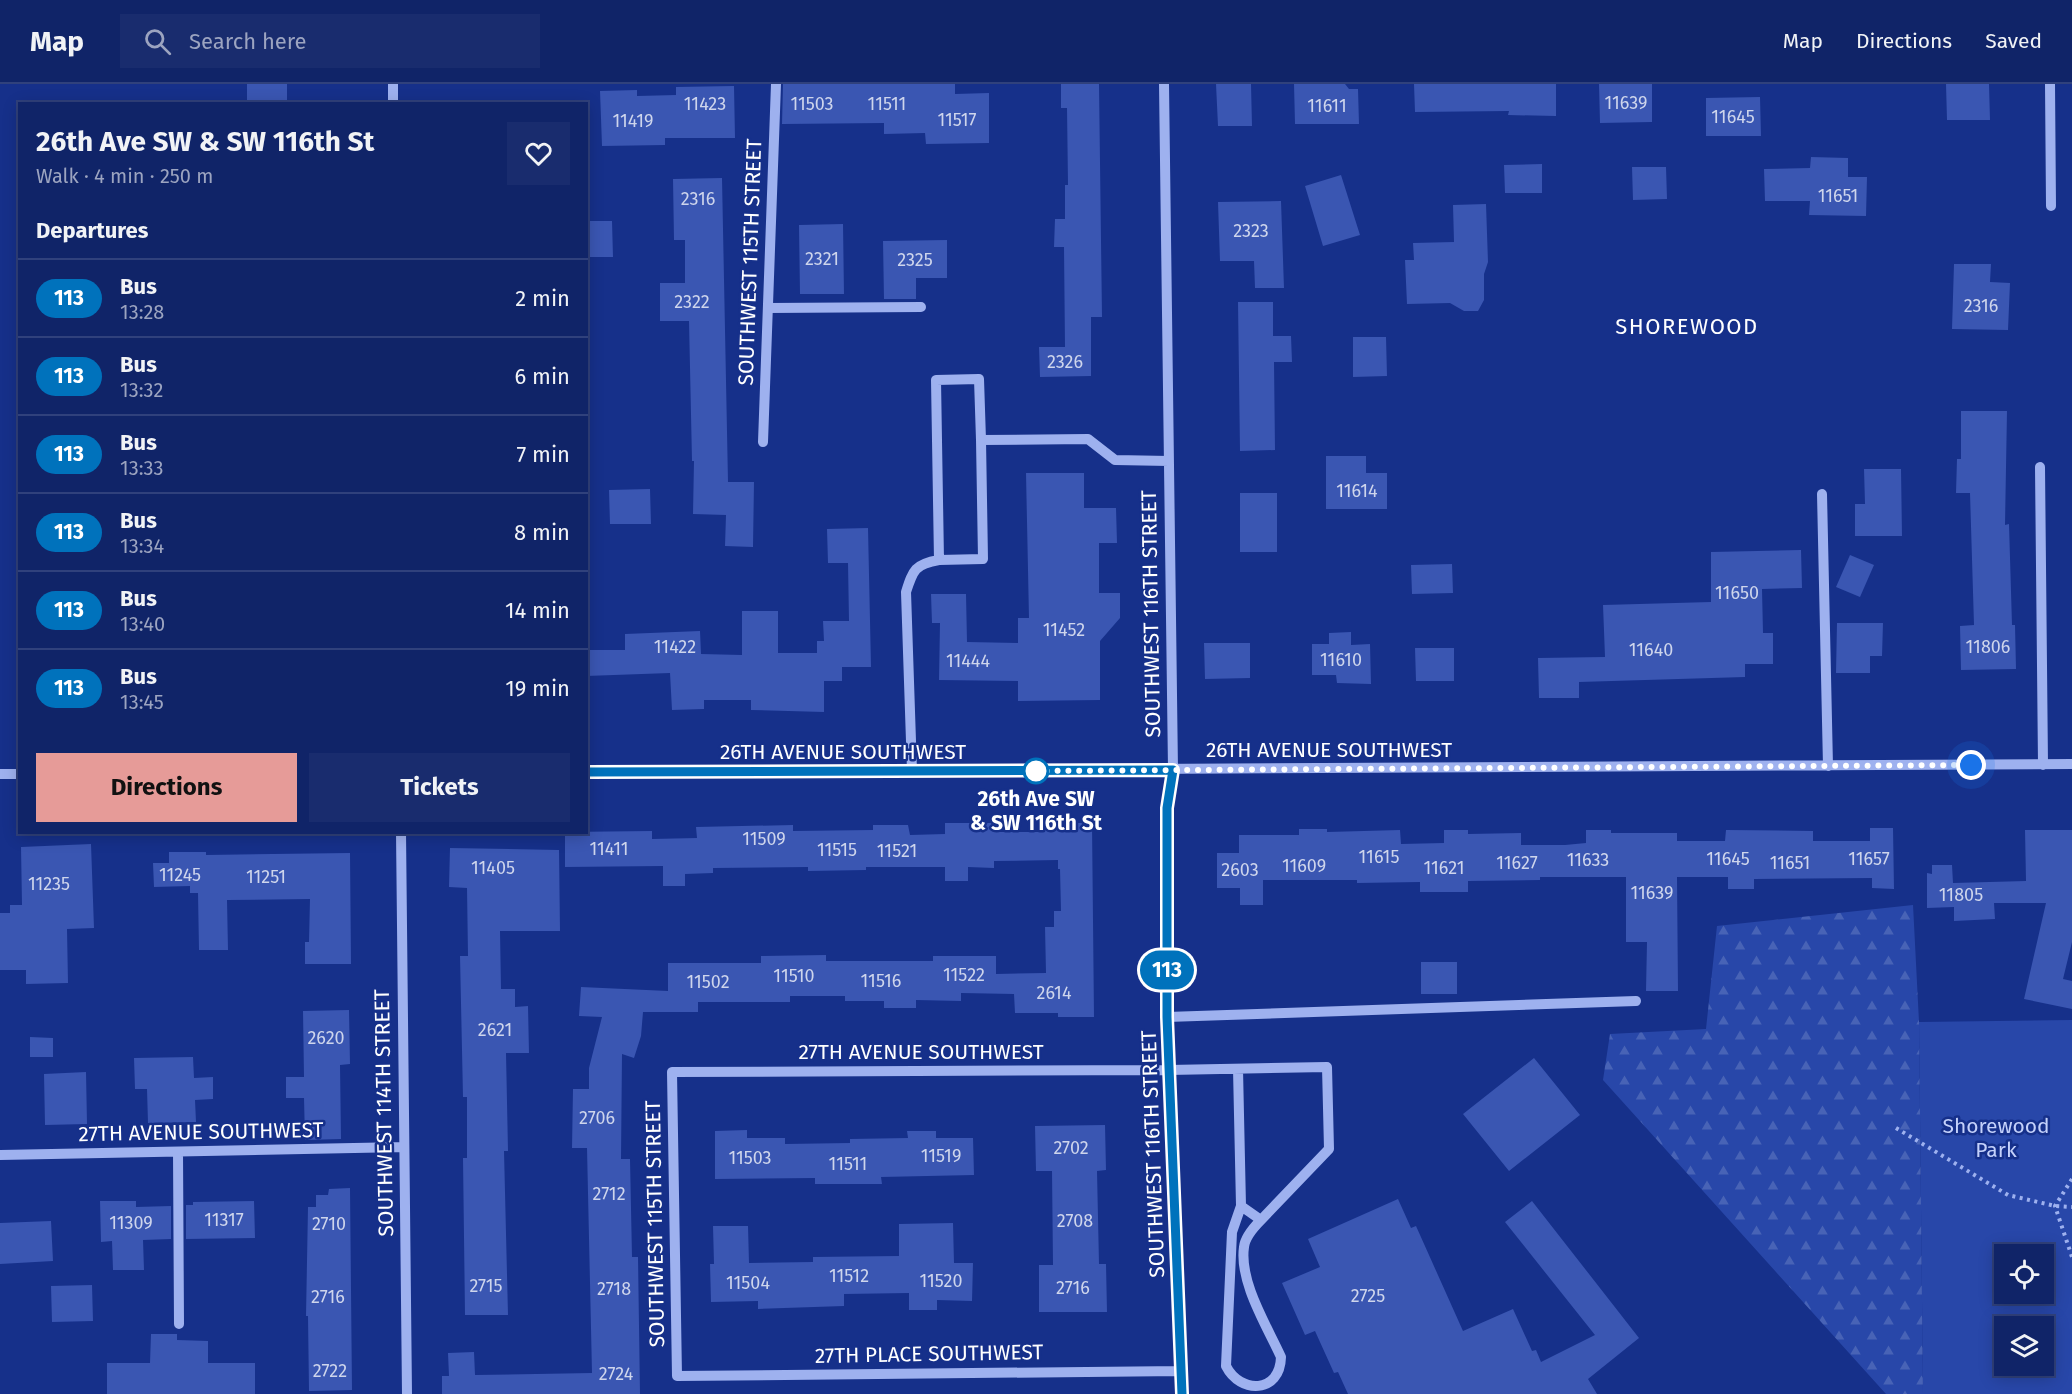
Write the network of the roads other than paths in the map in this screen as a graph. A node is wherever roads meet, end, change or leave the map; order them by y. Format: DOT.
graph roads {
  1 [pos="393,84"];
  2 [pos="776,84"];
  3 [pos="1164,84"];
  4 [pos="2050,84"];
  5 [pos="393,102"];
  6 [pos="2051,206"];
  7 [pos="921,307"];
  8 [pos="768,308"];
  9 [pos="981,440"];
  10 [pos="763,442"];
  11 [pos="1169,461"];
  12 [pos="2040,467"];
  13 [pos="1822,494"];
  14 [pos="939,560"];
  15 [pos="2072,764"];
  16 [pos="2043,765"];
  17 [pos="1828,766"];
  18 [pos="1173,770"];
  19 [pos="912,771"];
  20 [pos="588,772"];
  21 [pos="0,774"];
  22 [pos="18,774"];
  23 [pos="401,834"];
  24 [pos="1636,1001"];
  25 [pos="1167,1017"];
  26 [pos="1239,1069"];
  27 [pos="1169,1070"];
  28 [pos="672,1072"];
  29 [pos="404,1147"];
  30 [pos="178,1152"];
  31 [pos="0,1155"];
  32 [pos="1241,1206"];
  33 [pos="1261,1220"];
  34 [pos="178,1324"];
  35 [pos="1181,1371"];
  36 [pos="677,1376"];
  37 [pos="407,1394"];
  38 [pos="1182,1394"];
  1 -- 5 [label="street"];
  2 -- 8 [label="street, SOUTHWEST 115TH STREET"];
  3 -- 11 [label="street, SOUTHWEST 116TH STREET"];
  4 -- 6 [label="street"];
  7 -- 8 [label="street"];
  8 -- 10 [label="street, SOUTHWEST 115TH STREET"];
  9 -- 11 [label="street"];
  9 -- 14 [label="street"];
  9 -- 14 [label="street"];
  11 -- 18 [label="street, SOUTHWEST 116TH STREET"];
  12 -- 16 [label="street"];
  13 -- 17 [label="street"];
  14 -- 19 [label="street"];
  15 -- 16 [label="street, 26TH AVENUE SOUTHWEST"];
  16 -- 17 [label="street, 26TH AVENUE SOUTHWEST"];
  17 -- 18 [label="street, 26TH AVENUE SOUTHWEST"];
  18 -- 19 [label="street, 26TH AVENUE SOUTHWEST"];
  18 -- 25 [label="street, SOUTHWEST 116TH STREET"];
  19 -- 20 [label="street, 26TH AVENUE SOUTHWEST"];
  21 -- 22 [label="street"];
  23 -- 29 [label="street, SOUTHWEST 114TH STREET"];
  24 -- 25 [label="street"];
  25 -- 27 [label="street, SOUTHWEST 116TH STREET"];
  26 -- 27 [label="street, 27TH AVENUE SOUTHWEST"];
  26 -- 32 [label="street"];
  26 -- 33 [label="street, 27TH AVENUE SOUTHWEST"];
  27 -- 28 [label="street, 27TH AVENUE SOUTHWEST"];
  27 -- 35 [label="street, SOUTHWEST 116TH STREET"];
  28 -- 36 [label="street, SOUTHWEST 115TH STREET"];
  29 -- 30 [label="street, 27TH AVENUE SOUTHWEST"];
  29 -- 37 [label="street, SOUTHWEST 114TH STREET"];
  30 -- 31 [label="street, 27TH AVENUE SOUTHWEST"];
  30 -- 34 [label="street"];
  32 -- 33 [label="street"];
  32 -- 33 [label="street"];
  35 -- 36 [label="street, 27TH PLACE SOUTHWEST"];
  35 -- 38 [label="street, SOUTHWEST 116TH STREET"];
}
